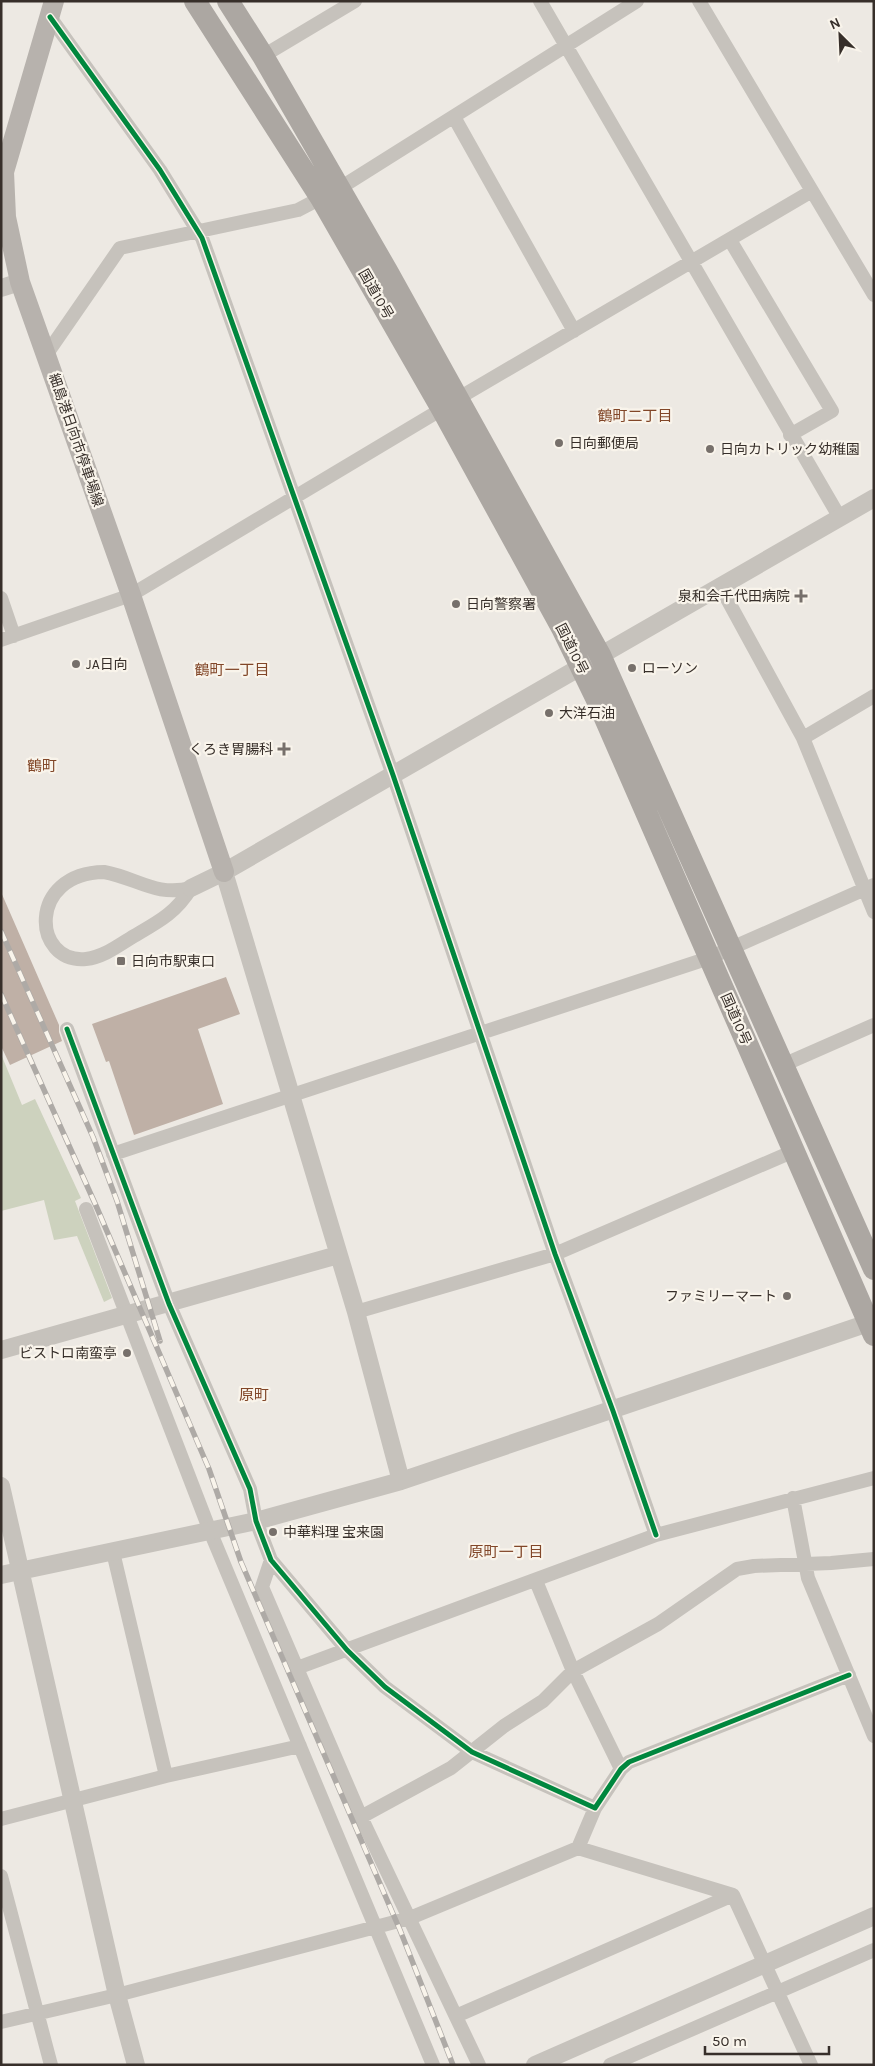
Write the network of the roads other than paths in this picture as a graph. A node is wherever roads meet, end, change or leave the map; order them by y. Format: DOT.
graph roads {
  1 [pos="195,1"];
  2 [pos="228,1"];
  3 [pos="354,1"];
  4 [pos="540,1"];
  5 [pos="637,1"];
  6 [pos="699,1"];
  7 [pos="52,9"];
  8 [pos="566,47"];
  9 [pos="263,56"];
  10 [pos="454,117"];
  11 [pos="3,171"];
  12 [pos="812,191"];
  13 [pos="330,193"];
  14 [pos="198,233"];
  15 [pos="730,240"];
  16 [pos="691,263"];
  17 [pos="11,285"];
  18 [pos="874,296"];
  19 [pos="574,331"];
  20 [pos="46,354"];
  21 [pos="449,404"];
  22 [pos="790,435"];
  23 [pos="874,498"];
  24 [pos="293,499"];
  25 [pos="840,518"];
  26 [pos="720,586"];
  27 [pos="131,594"];
  28 [pos="1,598"];
  29 [pos="8,638"];
  30 [pos="591,661"];
  31 [pos="874,696"];
  32 [pos="803,738"];
  33 [pos="393,775"];
  34 [pos="224,872"];
  35 [pos="191,888"];
  36 [pos="869,888"];
  37 [pos="874,912"];
  38 [pos="730,949"];
  39 [pos="709,958"];
  40 [pos="874,1025"];
  41 [pos="67,1029"];
  42 [pos="480,1033"];
  43 [pos="782,1065"];
  44 [pos="290,1098"];
  45 [pos="794,1151"];
  46 [pos="113,1154"];
  47 [pos="86,1210"];
  48 [pos="555,1254"];
  49 [pos="338,1255"];
  50 [pos="874,1269"];
  51 [pos="168,1304"];
  52 [pos="356,1312"];
  53 [pos="126,1316"];
  54 [pos="872,1326"];
  55 [pos="1,1350"];
  56 [pos="613,1411"];
  57 [pos="874,1478"];
  58 [pos="401,1482"];
  59 [pos="1,1486"];
  60 [pos="793,1498"];
  61 [pos="256,1521"];
  62 [pos="210,1531"];
  63 [pos="656,1535"];
  64 [pos="113,1552"];
  65 [pos="874,1558"];
  66 [pos="271,1560"];
  67 [pos="805,1564"];
  68 [pos="19,1571"];
  69 [pos="1,1575"];
  70 [pos="536,1582"];
  71 [pos="347,1650"];
  72 [pos="297,1668"];
  73 [pos="573,1671"];
  74 [pos="849,1675"];
  75 [pos="874,1736"];
  76 [pos="300,1746"];
  77 [pos="472,1752"];
  78 [pos="621,1769"];
  79 [pos="166,1776"];
  80 [pos="73,1802"];
  81 [pos="595,1808"];
  82 [pos="361,1817"];
  83 [pos="1,1819"];
  84 [pos="578,1848"];
  85 [pos="1,1876"];
  86 [pos="733,1895"];
  87 [pos="874,1916"];
  88 [pos="410,1918"];
  89 [pos="376,1927"];
  90 [pos="874,1950"];
  91 [pos="765,1966"];
  92 [pos="777,1992"];
  93 [pos="118,1994"];
  94 [pos="38,2013"];
  95 [pos="456,2016"];
  96 [pos="1,2022"];
  97 [pos="51,2065"];
  98 [pos="136,2065"];
  99 [pos="433,2065"];
  100 [pos="479,2065"];
  101 [pos="535,2065"];
  102 [pos="610,2065"];
  103 [pos="811,2065"];
  1 -- 13 [label="highway, 国道10号"];
  2 -- 9 [label="highway, 国道10号"];
  3 -- 9 [label="street"];
  4 -- 8 [label="street"];
  5 -- 8 [label="street"];
  6 -- 12 [label="street"];
  7 -- 11 [label="main road, 細島港日向市停車場線"];
  7 -- 14 [label="street"];
  8 -- 10 [label="street"];
  8 -- 16 [label="street"];
  9 -- 13 [label="highway, 国道10号"];
  10 -- 13 [label="street"];
  10 -- 19 [label="street"];
  11 -- 17 [label="main road, 細島港日向市停車場線"];
  12 -- 15 [label="street"];
  12 -- 18 [label="street"];
  13 -- 14 [label="street"];
  13 -- 21 [label="highway, 国道10号"];
  14 -- 20 [label="street"];
  14 -- 24 [label="street"];
  15 -- 16 [label="street"];
  15 -- 22 [label="street"];
  16 -- 19 [label="street"];
  16 -- 22 [label="street"];
  17 -- 20 [label="main road, 細島港日向市停車場線"];
  19 -- 21 [label="street"];
  20 -- 27 [label="main road, 細島港日向市停車場線"];
  21 -- 24 [label="street"];
  21 -- 30 [label="highway, 国道10号"];
  22 -- 25 [label="street"];
  23 -- 25 [label="street"];
  24 -- 27 [label="street"];
  24 -- 33 [label="street"];
  25 -- 26 [label="street"];
  26 -- 30 [label="street"];
  26 -- 32 [label="street"];
  27 -- 29 [label="street"];
  27 -- 34 [label="main road, 細島港日向市停車場線"];
  28 -- 29 [label="street"];
  30 -- 33 [label="street"];
  30 -- 38 [label="highway, 国道10号"];
  30 -- 39 [label="highway, 国道10号"];
  31 -- 32 [label="street"];
  32 -- 36 [label="street"];
  33 -- 34 [label="street"];
  33 -- 42 [label="street"];
  34 -- 35 [label="street"];
  34 -- 44 [label="street"];
  35 -- 35 [label="street"];
  36 -- 37 [label="street"];
  36 -- 38 [label="street"];
  38 -- 39 [label="street"];
  38 -- 43 [label="highway, 国道10号"];
  39 -- 42 [label="street"];
  39 -- 45 [label="highway, 国道10号"];
  40 -- 43 [label="street"];
  41 -- 46 [label="street"];
  42 -- 44 [label="street"];
  42 -- 48 [label="street"];
  43 -- 50 [label="highway, 国道10号"];
  44 -- 46 [label="street"];
  44 -- 49 [label="street"];
  45 -- 48 [label="street"];
  45 -- 54 [label="highway, 国道10号"];
  46 -- 51 [label="street"];
  47 -- 53 [label="street"];
  48 -- 52 [label="street"];
  48 -- 56 [label="street"];
  49 -- 51 [label="street"];
  49 -- 52 [label="street"];
  51 -- 53 [label="street"];
  51 -- 61 [label="street"];
  52 -- 58 [label="street"];
  53 -- 55 [label="street"];
  53 -- 62 [label="street"];
  54 -- 56 [label="street"];
  56 -- 58 [label="street"];
  56 -- 63 [label="street"];
  57 -- 60 [label="street"];
  58 -- 61 [label="street"];
  59 -- 68 [label="street"];
  60 -- 63 [label="street"];
  60 -- 67 [label="street"];
  61 -- 62 [label="street"];
  61 -- 66 [label="street"];
  62 -- 64 [label="street"];
  62 -- 76 [label="street"];
  63 -- 70 [label="street"];
  64 -- 68 [label="street"];
  64 -- 79 [label="street"];
  65 -- 67 [label="street"];
  66 -- 71 [label="street"];
  66 -- 72 [label="street"];
  67 -- 73 [label="street"];
  67 -- 74 [label="street"];
  68 -- 69 [label="street"];
  68 -- 80 [label="street"];
  70 -- 71 [label="street"];
  70 -- 73 [label="street"];
  71 -- 72 [label="street"];
  71 -- 77 [label="street"];
  72 -- 82 [label="street"];
  73 -- 77 [label="street"];
  73 -- 78 [label="street"];
  74 -- 75 [label="street"];
  74 -- 78 [label="street"];
  76 -- 79 [label="street"];
  76 -- 89 [label="street"];
  77 -- 81 [label="street"];
  77 -- 82 [label="street"];
  78 -- 81 [label="street"];
  79 -- 80 [label="street"];
  80 -- 83 [label="street"];
  80 -- 93 [label="street"];
  81 -- 84 [label="street"];
  82 -- 88 [label="street"];
  84 -- 86 [label="street"];
  84 -- 88 [label="street"];
  85 -- 94 [label="street"];
  86 -- 91 [label="street"];
  86 -- 95 [label="street"];
  87 -- 91 [label="street"];
  88 -- 89 [label="street"];
  88 -- 95 [label="street"];
  89 -- 93 [label="street"];
  89 -- 99 [label="street"];
  90 -- 92 [label="street"];
  91 -- 92 [label="street"];
  91 -- 101 [label="street"];
  92 -- 102 [label="street"];
  92 -- 103 [label="street"];
  93 -- 94 [label="street"];
  93 -- 98 [label="street"];
  94 -- 96 [label="street"];
  94 -- 97 [label="street"];
  95 -- 100 [label="street"];
}
